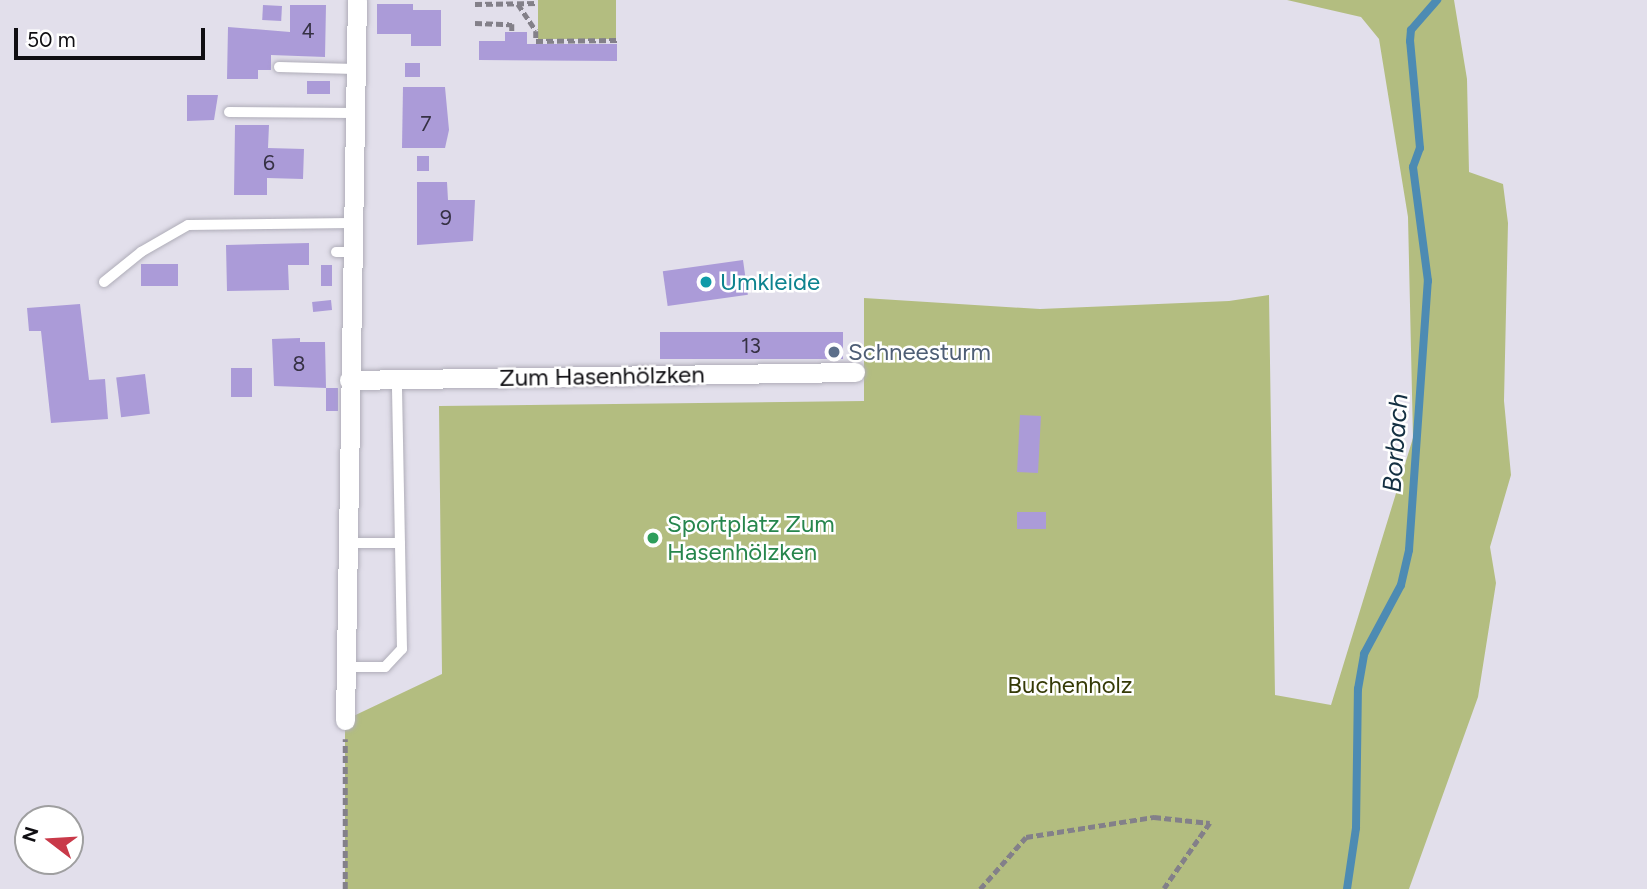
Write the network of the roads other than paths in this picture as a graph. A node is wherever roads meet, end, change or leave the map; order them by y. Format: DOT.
graph roads {
  1 [pos="357,0"];
  2 [pos="279,67"];
  3 [pos="355,69"];
  4 [pos="229,112"];
  5 [pos="353,113"];
  6 [pos="350,223"];
  7 [pos="104,282"];
  8 [pos="855,372"];
  9 [pos="397,379"];
  10 [pos="349,380"];
  11 [pos="345,543"];
  12 [pos="400,543"];
  13 [pos="345,667"];
  14 [pos="345,720"];
  1 -- 3 [label="street"];
  2 -- 3 [label="lane"];
  3 -- 5 [label="street"];
  4 -- 5 [label="lane"];
  5 -- 6 [label="street"];
  6 -- 7 [label="lane"];
  6 -- 10 [label="street"];
  8 -- 9 [label="street, Zum Hasenhölzken"];
  9 -- 10 [label="street, Zum Hasenhölzken"];
  9 -- 12 [label="lane"];
  10 -- 11 [label="street"];
  11 -- 12 [label="lane"];
  11 -- 13 [label="street"];
  12 -- 13 [label="lane"];
  13 -- 14 [label="street"];
}
